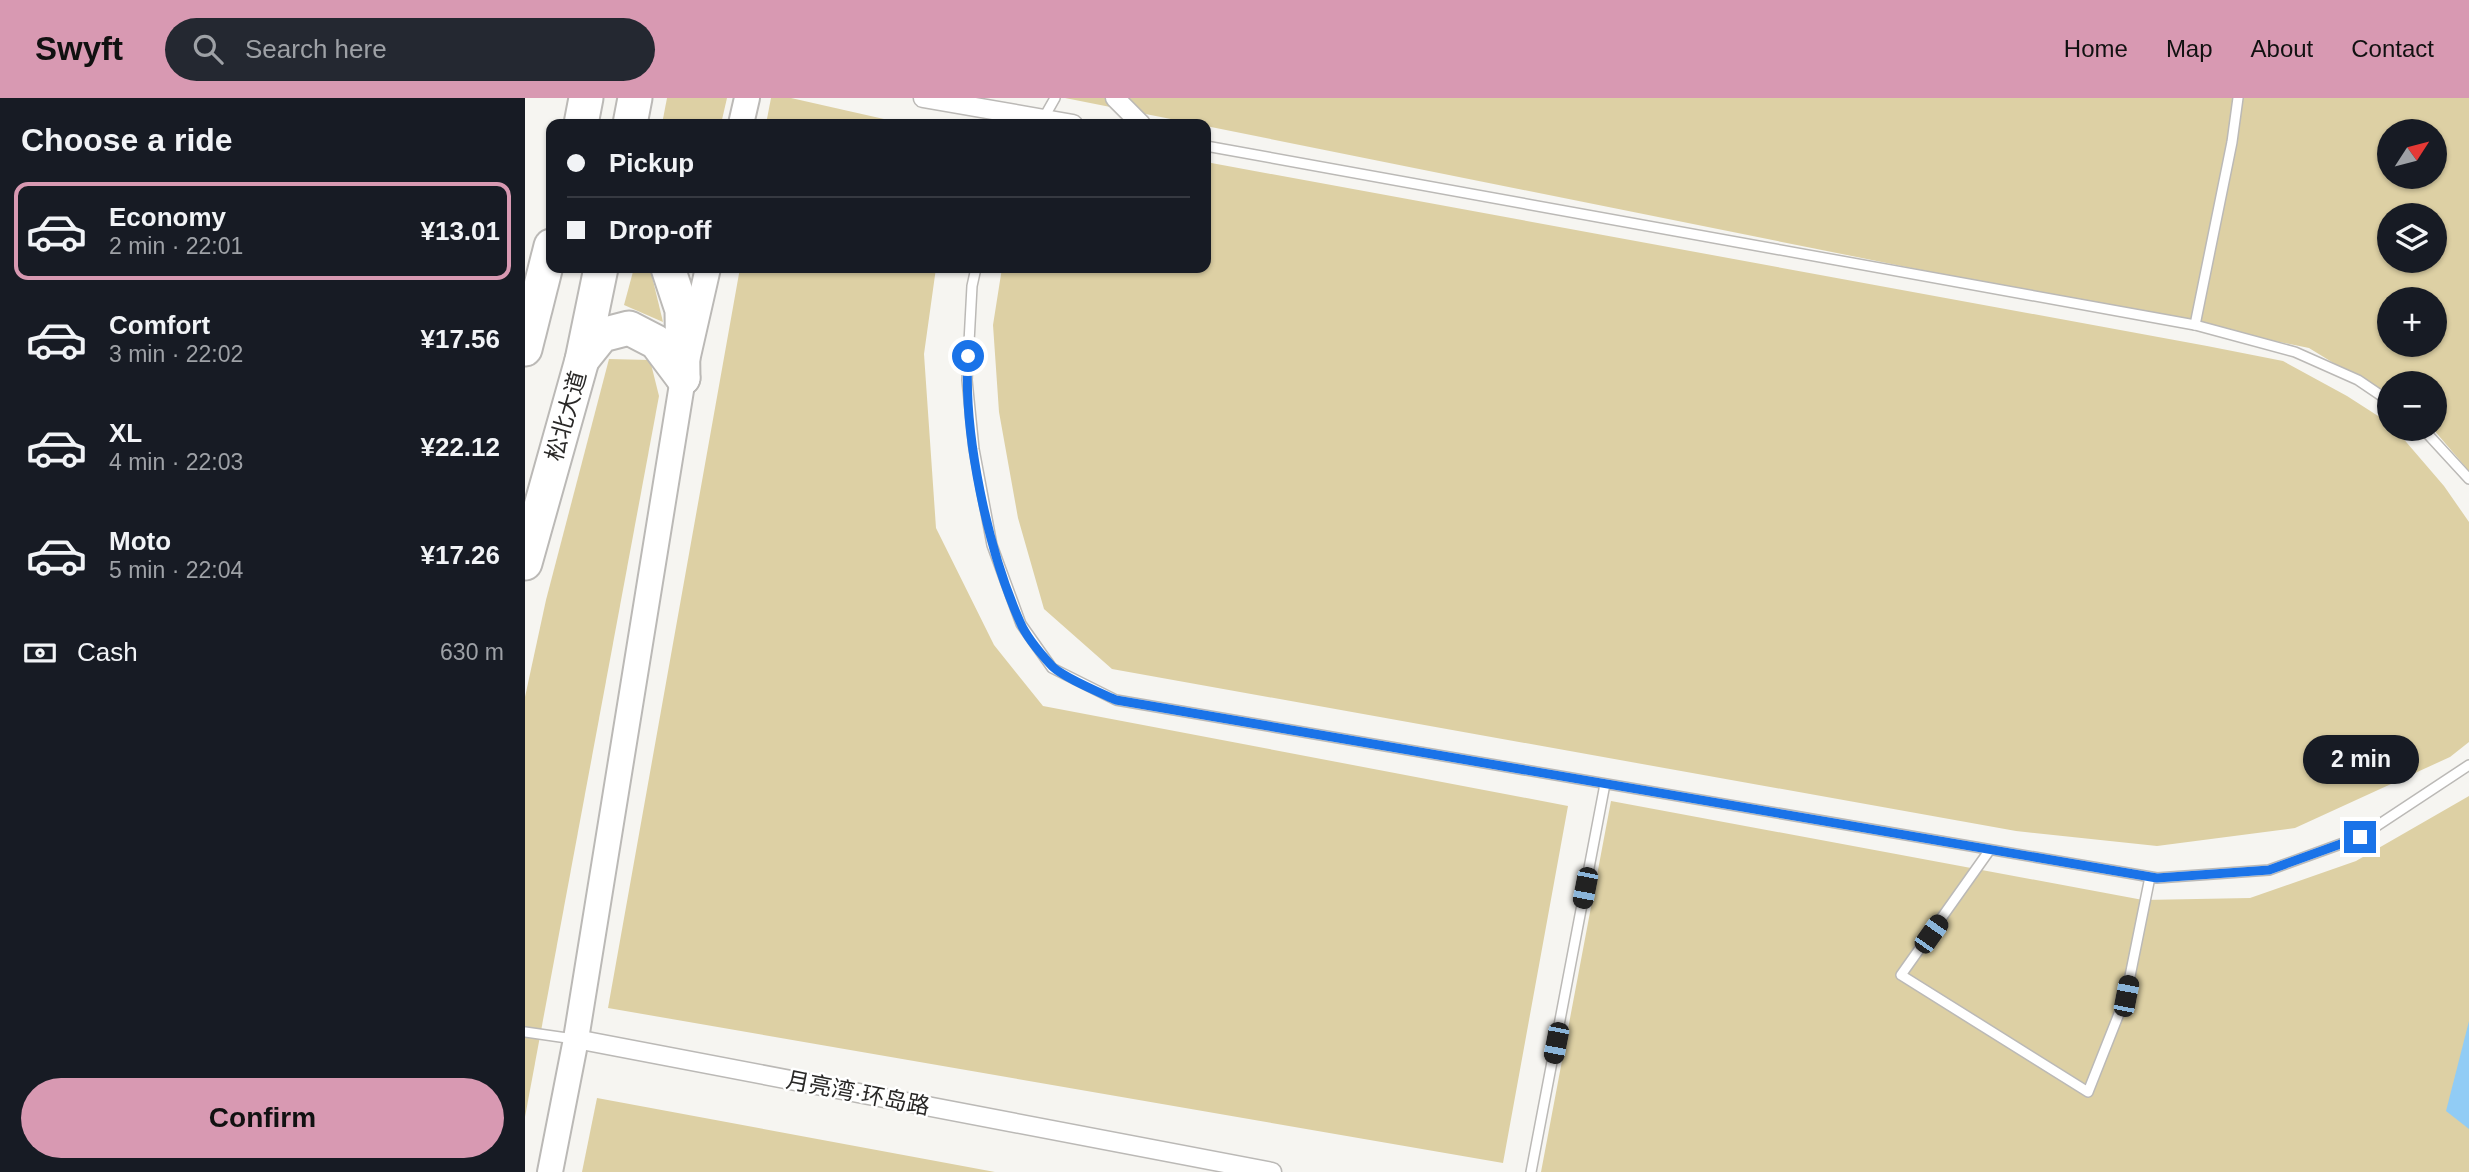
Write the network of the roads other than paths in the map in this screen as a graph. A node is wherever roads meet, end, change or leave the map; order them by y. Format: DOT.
graph roads {
  1 [pos="586,98"];
  2 [pos="635,98"];
  3 [pos="747,98"];
  4 [pos="923,98"];
  5 [pos="1055,98"];
  6 [pos="1115,98"];
  7 [pos="2238,98"];
  8 [pos="582,119"];
  9 [pos="631,119"];
  10 [pos="742,119"];
  11 [pos="1026,119"];
  12 [pos="1043,119"];
  13 [pos="1134,119"];
  14 [pos="1211,147"];
  15 [pos="546,266"];
  16 [pos="600,273"];
  17 [pos="671,273"];
  18 [pos="707,273"];
  19 [pos="975,273"];
  20 [pos="2195,325"];
  21 [pos="525,349"];
  22 [pos="582,360"];
  23 [pos="683,378"];
  24 [pos="2377,393"];
  25 [pos="2434,441"];
  26 [pos="2469,479"];
  27 [pos="525,563"];
  28 [pos="2469,765"];
  29 [pos="1605,784"];
  30 [pos="1989,851"];
  31 [pos="2150,877"];
  32 [pos="525,1032"];
  33 [pos="576,1039"];
  34 [pos="550,1172"];
  35 [pos="1272,1172"];
  36 [pos="1531,1172"];
  1 -- 8 [label="highway"];
  2 -- 9 [label="highway"];
  3 -- 10 [label="street"];
  4 -- 11 [label="street"];
  5 -- 12 [label="lane"];
  6 -- 13 [label="street"];
  7 -- 20 [label="lane"];
  14 -- 20 [label="lane"];
  15 -- 21 [label="highway"];
  16 -- 22 [label="highway, 松北大道"];
  17 -- 23 [label="highway"];
  18 -- 23 [label="street"];
  19 -- 29 [label="lane"];
  20 -- 24 [label="lane"];
  22 -- 23 [label="highway"];
  22 -- 27 [label="highway, 松北大道"];
  23 -- 33 [label="street"];
  25 -- 26 [label="lane"];
  28 -- 31 [label="lane"];
  29 -- 30 [label="lane"];
  29 -- 36 [label="lane"];
  30 -- 31 [label="lane"];
  30 -- 31 [label="lane"];
  32 -- 33 [label="lane"];
  33 -- 34 [label="street"];
  33 -- 35 [label="street, 月亮湾·环岛路"];
}
